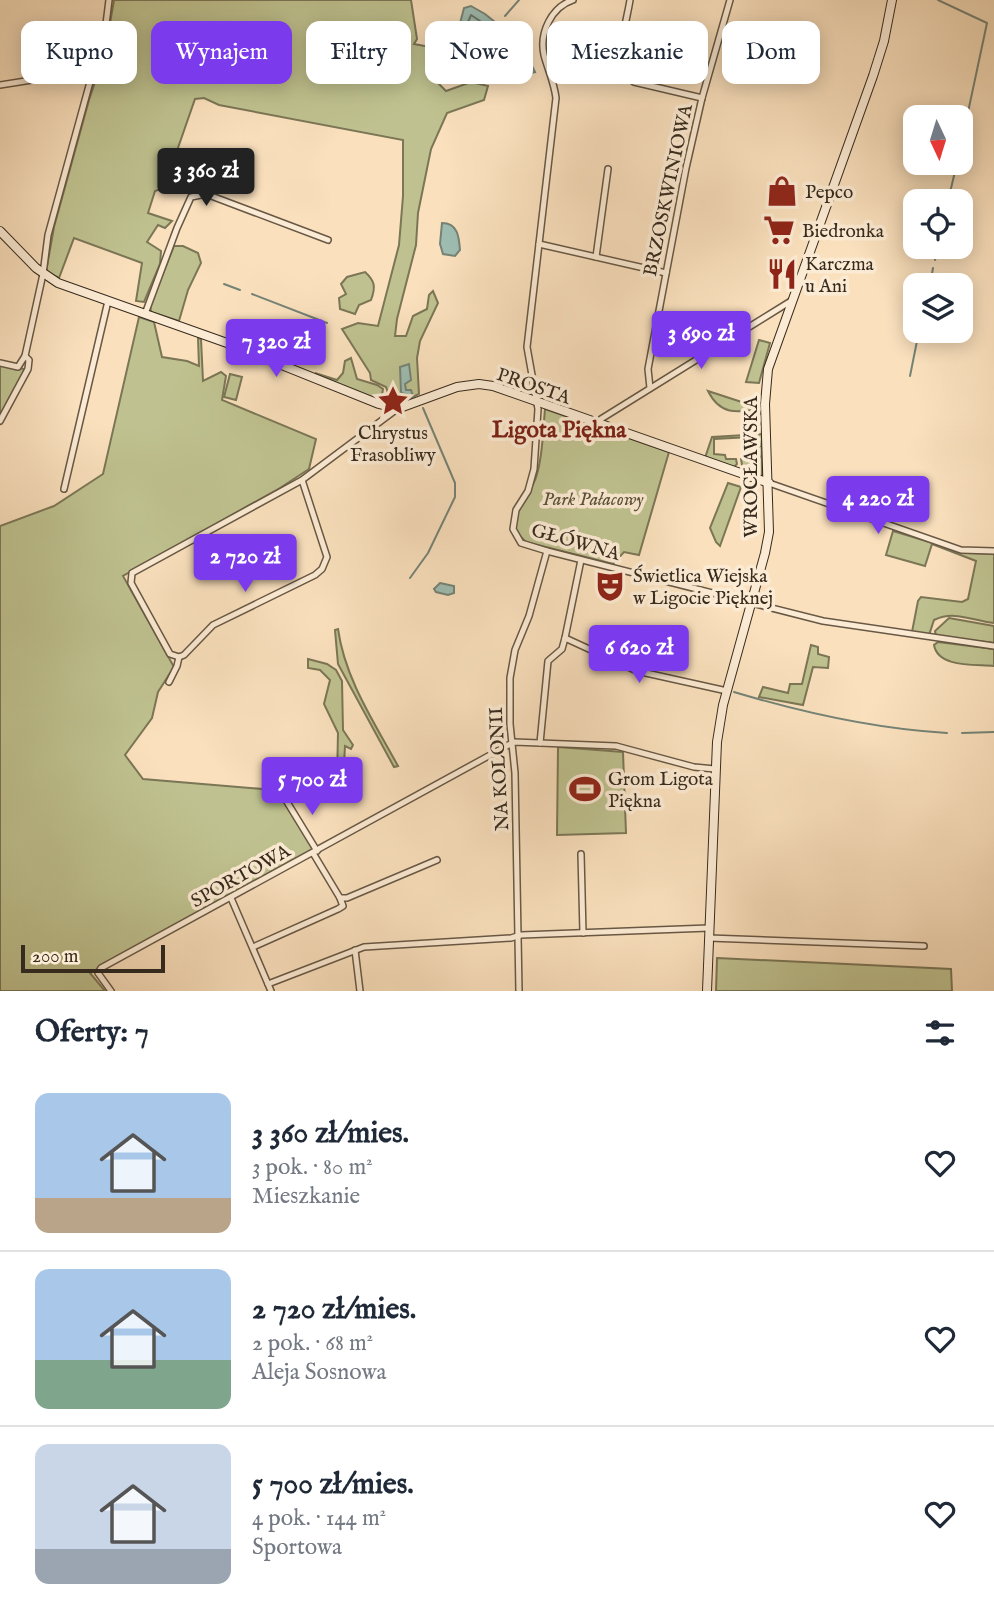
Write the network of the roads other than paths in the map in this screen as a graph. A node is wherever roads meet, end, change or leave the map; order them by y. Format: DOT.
graph roads {
  1 [pos="109,0"];
  2 [pos="573,0"];
  3 [pos="630,0"];
  4 [pos="730,0"];
  5 [pos="892,0"];
  6 [pos="106,21"];
  7 [pos="21,82"];
  8 [pos="90,84"];
  9 [pos="0,85"];
  10 [pos="702,99"];
  11 [pos="608,169"];
  12 [pos="0,231"];
  13 [pos="328,240"];
  14 [pos="539,244"];
  15 [pos="596,257"];
  16 [pos="40,271"];
  17 [pos="666,273"];
  18 [pos="108,301"];
  19 [pos="791,301"];
  20 [pos="145,314"];
  21 [pos="25,356"];
  22 [pos="0,363"];
  23 [pos="650,388"];
  24 [pos="536,400"];
  25 [pos="397,409"];
  26 [pos="0,421"];
  27 [pos="597,424"];
  28 [pos="302,480"];
  29 [pos="769,483"];
  30 [pos="64,489"];
  31 [pos="547,551"];
  32 [pos="994,551"];
  33 [pos="581,560"];
  34 [pos="752,603"];
  35 [pos="565,638"];
  36 [pos="994,646"];
  37 [pos="179,657"];
  38 [pos="169,682"];
  39 [pos="727,691"];
  40 [pos="514,742"];
  41 [pos="540,743"];
  42 [pos="715,769"];
  43 [pos="284,797"];
  44 [pos="315,852"];
  45 [pos="581,855"];
  46 [pos="437,860"];
  47 [pos="231,898"];
  48 [pos="340,898"];
  49 [pos="709,928"];
  50 [pos="583,933"];
  51 [pos="518,937"];
  52 [pos="709,938"];
  53 [pos="924,946"];
  54 [pos="253,947"];
  55 [pos="355,950"];
  56 [pos="268,984"];
  57 [pos="111,991"];
  58 [pos="271,991"];
  59 [pos="360,991"];
  60 [pos="519,991"];
  61 [pos="706,991"];
  1 -- 6 [label="street"];
  2 -- 14 [label="street, GŁÓWNA"];
  3 -- 10 [label="street"];
  4 -- 10 [label="street, BRZOSKWINIOWA"];
  5 -- 19 [label="main road, WROCŁAWSKA"];
  7 -- 9 [label="street"];
  8 -- 16 [label="street"];
  10 -- 17 [label="street, BRZOSKWINIOWA"];
  11 -- 15 [label="street"];
  12 -- 16 [label="main road"];
  13 -- 20 [label="street"];
  14 -- 15 [label="street"];
  14 -- 24 [label="street, GŁÓWNA"];
  15 -- 17 [label="street"];
  16 -- 18 [label="main road"];
  16 -- 21 [label="street"];
  17 -- 23 [label="street, BRZOSKWINIOWA"];
  18 -- 20 [label="main road"];
  18 -- 30 [label="street"];
  19 -- 23 [label="street"];
  19 -- 29 [label="main road, WROCŁAWSKA"];
  20 -- 25 [label="main road"];
  21 -- 22 [label="street"];
  21 -- 26 [label="street"];
  23 -- 27 [label="street"];
  24 -- 25 [label="main road, PROSTA"];
  24 -- 27 [label="main road, PROSTA"];
  24 -- 31 [label="street, GŁÓWNA"];
  25 -- 28 [label="street"];
  27 -- 29 [label="main road, PROSTA"];
  28 -- 37 [label="street"];
  28 -- 37 [label="street"];
  29 -- 32 [label="street, PROSTA"];
  29 -- 34 [label="main road, WROCŁAWSKA"];
  31 -- 33 [label="street, GŁÓWNA"];
  31 -- 40 [label="street, NA KOLONII"];
  33 -- 34 [label="street, GŁÓWNA"];
  33 -- 35 [label="street"];
  34 -- 36 [label="street, GŁÓWNA"];
  34 -- 39 [label="main road, WROCŁAWSKA"];
  35 -- 39 [label="street"];
  35 -- 41 [label="street"];
  37 -- 38 [label="street"];
  39 -- 42 [label="main road, WROCŁAWSKA"];
  40 -- 41 [label="street"];
  40 -- 44 [label="street, SPORTOWA"];
  40 -- 51 [label="street, NA KOLONII"];
  41 -- 42 [label="street"];
  42 -- 49 [label="main road, WROCŁAWSKA"];
  43 -- 44 [label="street"];
  44 -- 47 [label="street, SPORTOWA"];
  44 -- 48 [label="street"];
  45 -- 50 [label="street"];
  46 -- 48 [label="street"];
  47 -- 54 [label="street"];
  47 -- 57 [label="street, SPORTOWA"];
  48 -- 54 [label="street"];
  49 -- 50 [label="street"];
  49 -- 52 [label="main road, WROCŁAWSKA"];
  50 -- 51 [label="street"];
  51 -- 55 [label="street"];
  51 -- 60 [label="street, NA KOLONII"];
  52 -- 53 [label="street"];
  52 -- 61 [label="main road, WROCŁAWSKA"];
  54 -- 56 [label="street"];
  55 -- 56 [label="street"];
  55 -- 59 [label="street"];
  56 -- 58 [label="street"];
}
